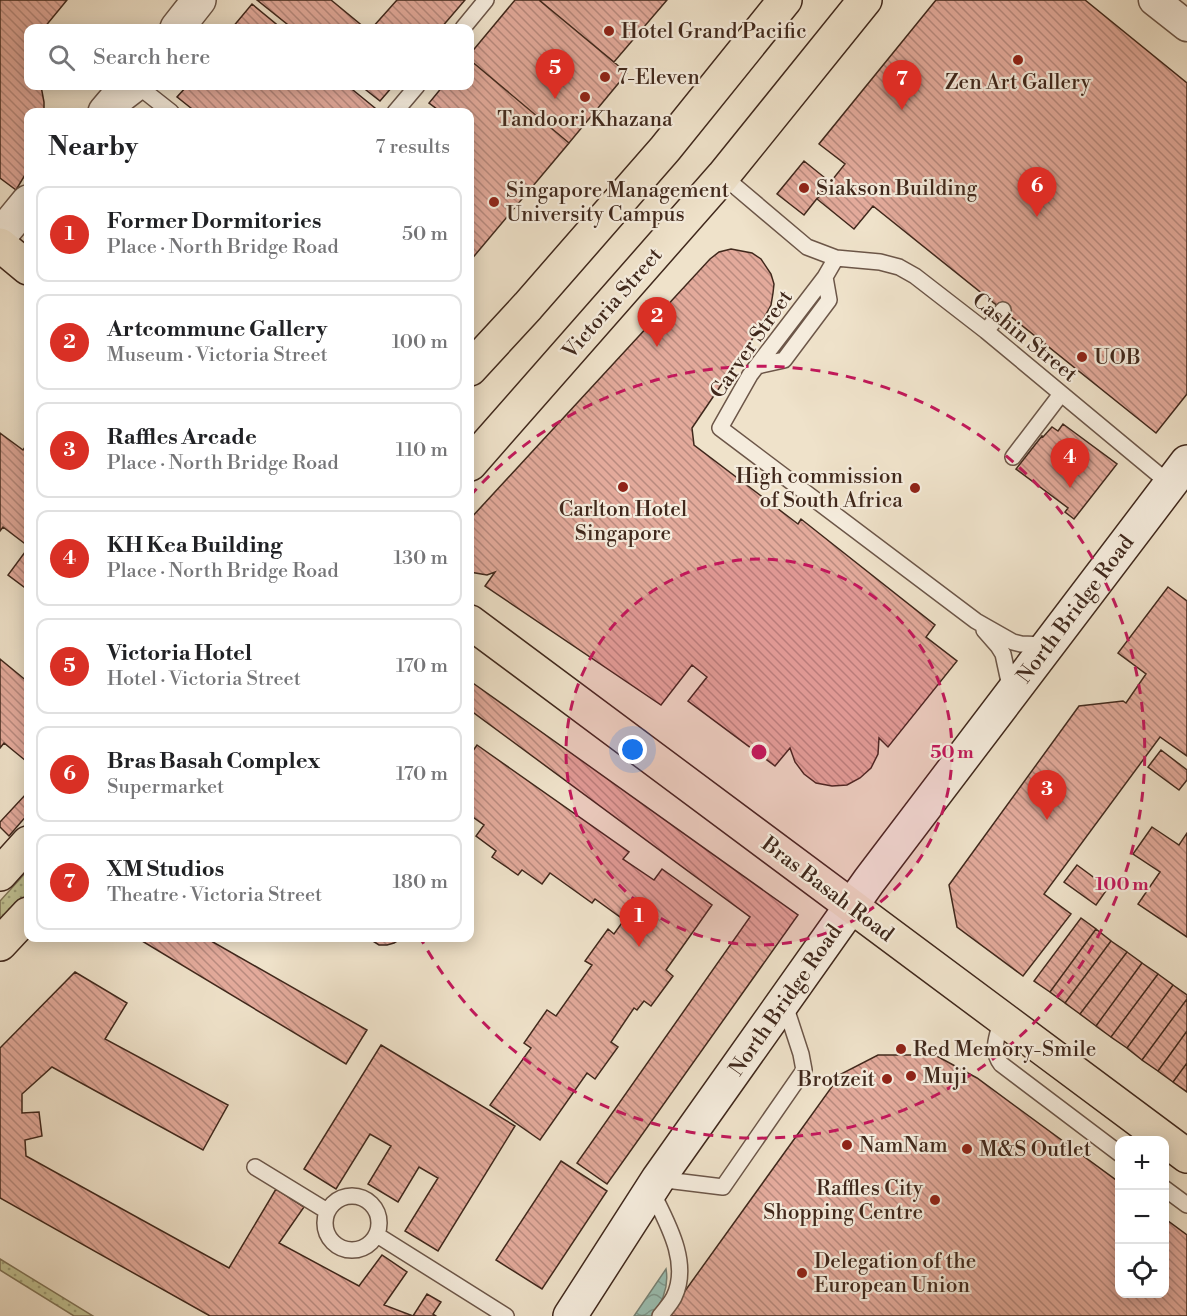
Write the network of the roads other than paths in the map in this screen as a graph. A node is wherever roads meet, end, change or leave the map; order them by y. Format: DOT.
graph roads {
  1 [pos="199,0"];
  2 [pos="486,0"];
  3 [pos="785,0"];
  4 [pos="865,0"];
  5 [pos="1154,0"];
  6 [pos="180,24"];
  7 [pos="466,24"];
  8 [pos="1187,27"];
  9 [pos="128,90"];
  10 [pos="143,90"];
  11 [pos="414,90"];
  12 [pos="108,108"];
  13 [pos="166,108"];
  14 [pos="398,108"];
  15 [pos="723,176"];
  16 [pos="24,207"];
  17 [pos="0,236"];
  18 [pos="0,245"];
  19 [pos="836,258"];
  20 [pos="24,265"];
  21 [pos="1003,310"];
  22 [pos="986,332"];
  23 [pos="474,365"];
  24 [pos="1061,394"];
  25 [pos="1012,457"];
  26 [pos="474,459"];
  27 [pos="1179,473"];
  28 [pos="976,621"];
  29 [pos="474,625"];
  30 [pos="1048,645"];
  31 [pos="1012,693"];
  32 [pos="24,847"];
  33 [pos="0,873"];
  34 [pos="852,906"];
  35 [pos="24,918"];
  36 [pos="0,944"];
  37 [pos="784,1002"];
  38 [pos="1002,1019"];
  39 [pos="1115,1151"];
  40 [pos="1187,1156"];
  41 [pos="255,1167"];
  42 [pos="654,1184"];
  43 [pos="1167,1190"];
  44 [pos="1187,1205"];
  45 [pos="327,1211"];
  46 [pos="377,1235"];
  47 [pos="506,1316"];
  48 [pos="570,1316"];
  49 [pos="660,1316"];
  1 -- 6 [label="main road"];
  2 -- 7 [label="lane"];
  3 -- 23 [label="main road"];
  4 -- 15 [label="main road, Victoria Street"];
  5 -- 8 [label="street"];
  9 -- 12 [label="main road"];
  10 -- 13 [label="lane"];
  11 -- 14 [label="lane"];
  15 -- 19 [label="lane, Cashin Street"];
  15 -- 26 [label="main road, Victoria Street"];
  16 -- 17 [label="main road"];
  18 -- 20 [label="main road"];
  19 -- 22 [label="lane, Cashin Street"];
  19 -- 28 [label="lane, Carver Street"];
  21 -- 22 [label="lane"];
  22 -- 24 [label="lane, Cashin Street"];
  24 -- 25 [label="lane"];
  24 -- 27 [label="lane, Cashin Street"];
  27 -- 30 [label="main road, North Bridge Road"];
  28 -- 30 [label="lane, Carver Street"];
  28 -- 31 [label="lane, Carver Street"];
  29 -- 34 [label="main road, Bras Basah Road"];
  30 -- 31 [label="main road, North Bridge Road"];
  31 -- 34 [label="main road, North Bridge Road"];
  32 -- 33 [label="main road"];
  34 -- 37 [label="main road, North Bridge Road"];
  34 -- 38 [label="main road, Bras Basah Road"];
  35 -- 36 [label="main road"];
  37 -- 42 [label="main road, North Bridge Road"];
  37 -- 42 [label="lane"];
  38 -- 39 [label="lane"];
  38 -- 40 [label="main road, Bras Basah Road"];
  41 -- 45 [label="lane"];
  42 -- 48 [label="main road, North Bridge Road"];
  42 -- 49 [label="lane"];
  43 -- 44 [label="lane"];
  45 -- 46 [label="lane"];
  45 -- 46 [label="lane"];
  46 -- 47 [label="lane"];
}
